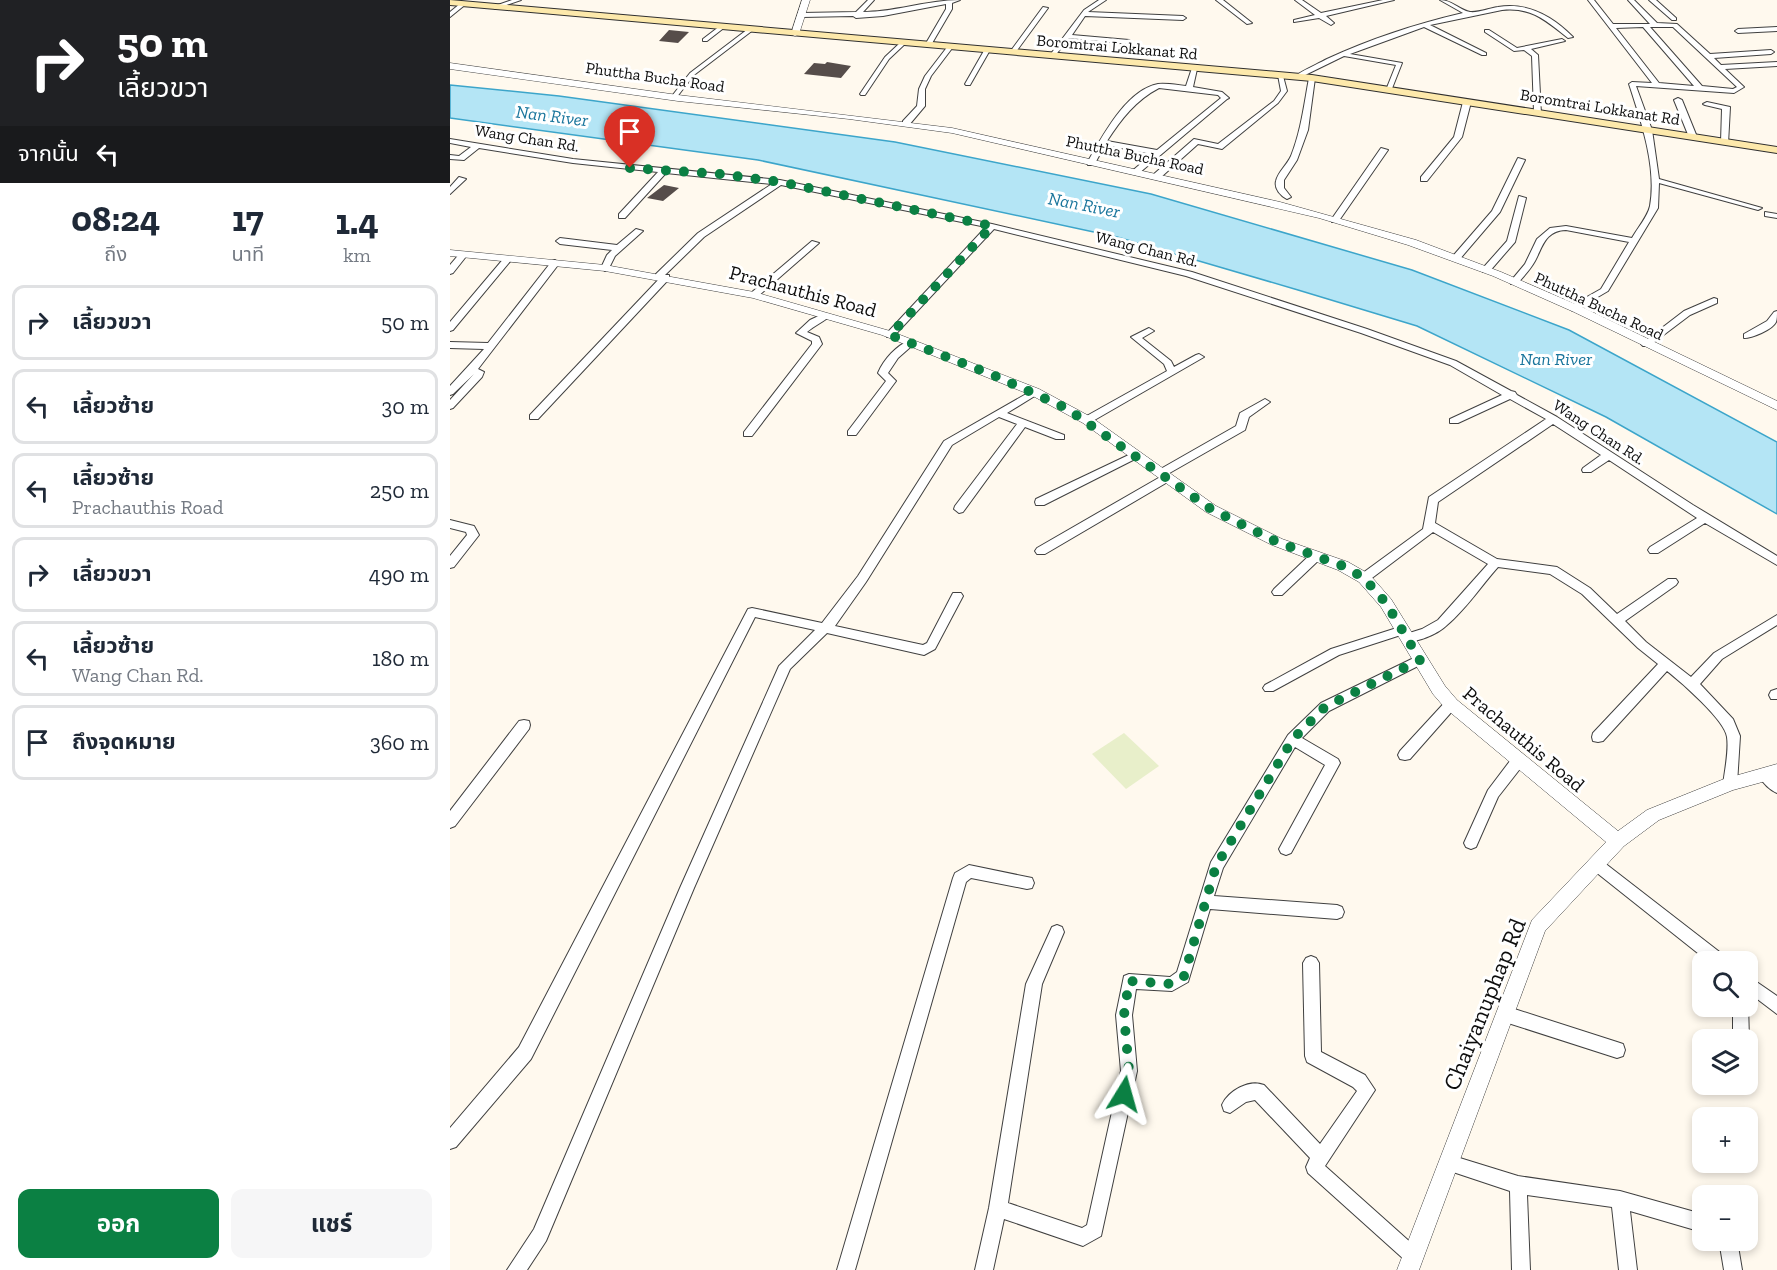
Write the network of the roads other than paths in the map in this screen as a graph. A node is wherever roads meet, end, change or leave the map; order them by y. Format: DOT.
graph roads {
  1 [pos="518,0"];
  2 [pos="806,0"];
  3 [pos="871,0"];
  4 [pos="912,0"];
  5 [pos="957,0"];
  6 [pos="1103,0"];
  7 [pos="1219,0"];
  8 [pos="1298,0"];
  9 [pos="1391,0"];
  10 [pos="1443,0"];
  11 [pos="1591,0"];
  12 [pos="1631,0"];
  13 [pos="1652,0"];
  14 [pos="450,2"];
  15 [pos="949,2"];
  16 [pos="1513,3"];
  17 [pos="463,4"];
  18 [pos="490,4"];
  19 [pos="1045,8"];
  20 [pos="914,10"];
  21 [pos="1084,14"];
  22 [pos="1469,14"];
  23 [pos="450,15"];
  24 [pos="802,15"];
  25 [pos="1320,15"];
  26 [pos="856,16"];
  27 [pos="1183,18"];
  28 [pos="1296,21"];
  29 [pos="1249,23"];
  30 [pos="1331,23"];
  31 [pos="1423,24"];
  32 [pos="1614,26"];
  33 [pos="1645,26"];
  34 [pos="1656,26"];
  35 [pos="1670,26"];
  36 [pos="722,27"];
  37 [pos="1777,29"];
  38 [pos="750,30"];
  39 [pos="1487,31"];
  40 [pos="1738,31"];
  41 [pos="795,34"];
  42 [pos="1067,36"];
  43 [pos="1570,37"];
  44 [pos="705,40"];
  45 [pos="1562,41"];
  46 [pos="1129,42"];
  47 [pos="903,43"];
  48 [pos="928,45"];
  49 [pos="950,47"];
  50 [pos="1525,48"];
  51 [pos="987,50"];
  52 [pos="1013,52"];
  53 [pos="1772,52"];
  54 [pos="1341,54"];
  55 [pos="1484,54"];
  56 [pos="1052,56"];
  57 [pos="1707,56"];
  58 [pos="1777,64"];
  59 [pos="450,66"];
  60 [pos="1719,67"];
  61 [pos="1194,69"];
  62 [pos="1280,76"];
  63 [pos="1297,77"];
  64 [pos="1312,78"];
  65 [pos="968,84"];
  66 [pos="1657,85"];
  67 [pos="1189,88"];
  68 [pos="1700,88"];
  69 [pos="1389,90"];
  70 [pos="862,94"];
  71 [pos="674,97"];
  72 [pos="1678,100"];
  73 [pos="1467,102"];
  74 [pos="1707,104"];
  75 [pos="1538,112"];
  76 [pos="906,123"];
  77 [pos="1648,130"];
  78 [pos="1693,137"];
  79 [pos="450,141"];
  80 [pos="1104,142"];
  81 [pos="1725,142"];
  82 [pos="478,145"];
  83 [pos="1384,150"];
  84 [pos="1777,150"];
  85 [pos="1159,153"];
  86 [pos="450,157"];
  87 [pos="1521,160"];
  88 [pos="1091,163"];
  89 [pos="664,170"];
  90 [pos="1135,172"];
  91 [pos="1157,176"];
  92 [pos="462,179"];
  93 [pos="1424,180"];
  94 [pos="1655,180"];
  95 [pos="780,182"];
  96 [pos="450,192"];
  97 [pos="1287,197"];
  98 [pos="1522,198"];
  99 [pos="1758,208"];
  100 [pos="622,216"];
  101 [pos="1335,220"];
  102 [pos="992,226"];
  103 [pos="639,231"];
  104 [pos="560,241"];
  105 [pos="1635,241"];
  106 [pos="815,243"];
  107 [pos="619,248"];
  108 [pos="457,254"];
  109 [pos="1456,258"];
  110 [pos="508,259"];
  111 [pos="555,263"];
  112 [pos="605,268"];
  113 [pos="1486,270"];
  114 [pos="450,271"];
  115 [pos="663,277"];
  116 [pos="1514,282"];
  117 [pos="754,295"];
  118 [pos="1714,301"];
  119 [pos="1574,308"];
  120 [pos="1777,314"];
  121 [pos="825,316"];
  122 [pos="450,327"];
  123 [pos="1149,331"];
  124 [pos="890,335"];
  125 [pos="1748,336"];
  126 [pos="910,342"];
  127 [pos="1646,344"];
  128 [pos="450,345"];
  129 [pos="491,346"];
  130 [pos="1199,357"];
  131 [pos="471,370"];
  132 [pos="1172,373"];
  133 [pos="450,392"];
  134 [pos="1035,392"];
  135 [pos="1512,394"];
  136 [pos="1265,402"];
  137 [pos="450,406"];
  138 [pos="1777,406"];
  139 [pos="1000,414"];
  140 [pos="534,417"];
  141 [pos="1553,419"];
  142 [pos="1087,420"];
  143 [pos="1454,421"];
  144 [pos="1023,423"];
  145 [pos="748,434"];
  146 [pos="852,434"];
  147 [pos="1060,437"];
  148 [pos="1136,455"];
  149 [pos="1609,455"];
  150 [pos="1587,470"];
  151 [pos="1164,475"];
  152 [pos="1040,502"];
  153 [pos="959,509"];
  154 [pos="1705,518"];
  155 [pos="450,524"];
  156 [pos="1429,525"];
  157 [pos="1654,550"];
  158 [pos="1041,551"];
  159 [pos="1316,556"];
  160 [pos="1777,561"];
  161 [pos="1495,563"];
  162 [pos="450,564"];
  163 [pos="1364,578"];
  164 [pos="1672,582"];
  165 [pos="1278,591"];
  166 [pos="957,596"];
  167 [pos="1777,619"];
  168 [pos="1616,621"];
  169 [pos="825,628"];
  170 [pos="1405,634"];
  171 [pos="1420,660"];
  172 [pos="1666,664"];
  173 [pos="1692,684"];
  174 [pos="1269,688"];
  175 [pos="1451,704"];
  176 [pos="524,725"];
  177 [pos="1598,737"];
  178 [pos="1293,739"];
  179 [pos="1405,755"];
  180 [pos="1518,761"];
  181 [pos="1774,778"];
  182 [pos="1730,784"];
  183 [pos="450,822"];
  184 [pos="1618,842"];
  185 [pos="1472,843"];
  186 [pos="1286,849"];
  187 [pos="1597,865"];
  188 [pos="1027,883"];
  189 [pos="1205,902"];
  190 [pos="1337,912"];
  191 [pos="1057,932"];
  192 [pos="1707,951"];
  193 [pos="1311,963"];
  194 [pos="1758,990"];
  195 [pos="1777,1006"];
  196 [pos="1505,1014"];
  197 [pos="1617,1050"];
  198 [pos="1230,1105"];
  199 [pos="450,1142"];
  200 [pos="1321,1158"];
  201 [pos="1450,1163"];
  202 [pos="1518,1185"];
  203 [pos="1620,1200"];
  204 [pos="998,1208"];
  205 [pos="1692,1220"];
  206 [pos="1730,1251"];
  207 [pos="1410,1263"];
  208 [pos="516,1270"];
  209 [pos="846,1270"];
  210 [pos="984,1270"];
  211 [pos="1521,1270"];
  212 [pos="1628,1270"];
  213 [pos="1733,1270"];
  1 -- 18 [label="street"];
  2 -- 24 [label="street"];
  3 -- 26 [label="street"];
  4 -- 20 [label="street"];
  5 -- 15 [label="street"];
  6 -- 21 [label="street"];
  7 -- 29 [label="street"];
  8 -- 25 [label="street"];
  9 -- 25 [label="street"];
  10 -- 22 [label="street"];
  11 -- 32 [label="street"];
  12 -- 34 [label="street"];
  13 -- 35 [label="street"];
  14 -- 17 [label="main road, Boromtrai Lokkanat Rd"];
  15 -- 20 [label="street"];
  15 -- 48 [label="street"];
  16 -- 22 [label="street"];
  16 -- 43 [label="street"];
  17 -- 18 [label="main road, Boromtrai Lokkanat Rd"];
  17 -- 23 [label="street"];
  18 -- 36 [label="main road, Boromtrai Lokkanat Rd"];
  19 -- 52 [label="street"];
  20 -- 26 [label="street"];
  21 -- 27 [label="street"];
  21 -- 42 [label="street"];
  22 -- 31 [label="street"];
  24 -- 26 [label="street"];
  24 -- 41 [label="street"];
  25 -- 28 [label="street"];
  25 -- 30 [label="street"];
  31 -- 54 [label="street"];
  31 -- 55 [label="street"];
  32 -- 33 [label="street"];
  32 -- 66 [label="street"];
  33 -- 34 [label="street"];
  33 -- 68 [label="street"];
  34 -- 35 [label="street"];
  35 -- 57 [label="street"];
  36 -- 38 [label="main road, Boromtrai Lokkanat Rd"];
  36 -- 44 [label="street"];
  37 -- 40 [label="street"];
  38 -- 41 [label="main road, Boromtrai Lokkanat Rd"];
  38 -- 71 [label="street"];
  39 -- 50 [label="street"];
  41 -- 47 [label="main road, Boromtrai Lokkanat Rd"];
  42 -- 46 [label="street"];
  42 -- 56 [label="street"];
  45 -- 50 [label="street"];
  47 -- 48 [label="main road, Boromtrai Lokkanat Rd"];
  47 -- 70 [label="street"];
  48 -- 49 [label="main road, Boromtrai Lokkanat Rd"];
  49 -- 51 [label="main road, Boromtrai Lokkanat Rd"];
  49 -- 76 [label="street"];
  50 -- 75 [label="street"];
  51 -- 52 [label="main road, Boromtrai Lokkanat Rd"];
  51 -- 65 [label="street"];
  52 -- 56 [label="main road, Boromtrai Lokkanat Rd"];
  53 -- 57 [label="street"];
  54 -- 63 [label="street"];
  54 -- 69 [label="street"];
  56 -- 61 [label="main road, Boromtrai Lokkanat Rd"];
  57 -- 60 [label="street"];
  58 -- 60 [label="street"];
  59 -- 71 [label="street, Phuttha Bucha Road"];
  60 -- 68 [label="street"];
  61 -- 62 [label="main road, Boromtrai Lokkanat Rd"];
  61 -- 67 [label="street"];
  62 -- 63 [label="main road, Boromtrai Lokkanat Rd"];
  62 -- 91 [label="street"];
  63 -- 64 [label="main road, Boromtrai Lokkanat Rd"];
  64 -- 69 [label="main road, Boromtrai Lokkanat Rd"];
  64 -- 97 [label="street"];
  66 -- 68 [label="street"];
  66 -- 77 [label="street"];
  67 -- 80 [label="street"];
  67 -- 85 [label="street"];
  69 -- 73 [label="main road, Boromtrai Lokkanat Rd"];
  71 -- 76 [label="street, Phuttha Bucha Road"];
  72 -- 78 [label="street"];
  73 -- 75 [label="main road, Boromtrai Lokkanat Rd"];
  73 -- 93 [label="street"];
  74 -- 81 [label="street"];
  75 -- 77 [label="main road, Boromtrai Lokkanat Rd"];
  76 -- 88 [label="street, Phuttha Bucha Road"];
  77 -- 78 [label="main road, Boromtrai Lokkanat Rd"];
  77 -- 94 [label="street"];
  78 -- 81 [label="main road, Boromtrai Lokkanat Rd"];
  79 -- 82 [label="street, Wang Chan Rd."];
  80 -- 85 [label="street"];
  80 -- 88 [label="street"];
  81 -- 84 [label="main road, Boromtrai Lokkanat Rd"];
  82 -- 86 [label="street"];
  82 -- 89 [label="street, Wang Chan Rd."];
  83 -- 101 [label="street"];
  85 -- 90 [label="street"];
  87 -- 109 [label="street"];
  88 -- 90 [label="street, Phuttha Bucha Road"];
  89 -- 95 [label="street, Wang Chan Rd."];
  89 -- 100 [label="street"];
  90 -- 91 [label="street, Phuttha Bucha Road"];
  91 -- 101 [label="street, Phuttha Bucha Road"];
  92 -- 96 [label="street"];
  94 -- 99 [label="street"];
  94 -- 105 [label="street"];
  95 -- 102 [label="street, Wang Chan Rd."];
  95 -- 115 [label="street"];
  98 -- 113 [label="street"];
  101 -- 109 [label="street, Phuttha Bucha Road"];
  102 -- 124 [label="street"];
  102 -- 135 [label="street, Wang Chan Rd."];
  103 -- 107 [label="street"];
  104 -- 107 [label="street"];
  105 -- 116 [label="street"];
  105 -- 119 [label="street"];
  106 -- 117 [label="street"];
  107 -- 112 [label="street"];
  108 -- 110 [label="street, Prachauthis Road"];
  108 -- 114 [label="street"];
  109 -- 113 [label="street, Phuttha Bucha Road"];
  110 -- 111 [label="street, Prachauthis Road"];
  110 -- 122 [label="street"];
  111 -- 112 [label="street, Prachauthis Road"];
  111 -- 129 [label="street"];
  112 -- 115 [label="street, Prachauthis Road"];
  113 -- 116 [label="street, Phuttha Bucha Road"];
  115 -- 117 [label="street, Prachauthis Road"];
  115 -- 140 [label="street"];
  116 -- 119 [label="street, Phuttha Bucha Road"];
  117 -- 121 [label="street, Prachauthis Road"];
  118 -- 127 [label="street"];
  119 -- 127 [label="street, Phuttha Bucha Road"];
  120 -- 125 [label="street"];
  121 -- 124 [label="street, Prachauthis Road"];
  121 -- 145 [label="street"];
  123 -- 132 [label="street"];
  124 -- 126 [label="street, Prachauthis Road"];
  126 -- 134 [label="street, Prachauthis Road"];
  126 -- 146 [label="street"];
  127 -- 138 [label="street, Phuttha Bucha Road"];
  128 -- 129 [label="street"];
  129 -- 131 [label="street"];
  130 -- 132 [label="street"];
  131 -- 133 [label="street"];
  131 -- 137 [label="street"];
  132 -- 142 [label="street"];
  134 -- 139 [label="street"];
  134 -- 142 [label="street, Prachauthis Road"];
  135 -- 141 [label="street, Wang Chan Rd."];
  135 -- 143 [label="street"];
  136 -- 151 [label="street"];
  139 -- 144 [label="street"];
  139 -- 169 [label="street"];
  141 -- 149 [label="street, Wang Chan Rd."];
  141 -- 156 [label="street"];
  142 -- 148 [label="street, Prachauthis Road"];
  144 -- 147 [label="street"];
  144 -- 153 [label="street"];
  148 -- 151 [label="street, Prachauthis Road"];
  148 -- 152 [label="street"];
  149 -- 150 [label="street"];
  149 -- 154 [label="street, Wang Chan Rd."];
  151 -- 158 [label="street"];
  151 -- 159 [label="street, Prachauthis Road"];
  154 -- 157 [label="street"];
  154 -- 160 [label="street, Wang Chan Rd."];
  155 -- 162 [label="street"];
  156 -- 161 [label="street"];
  156 -- 163 [label="street"];
  159 -- 163 [label="street, Prachauthis Road"];
  159 -- 165 [label="street"];
  161 -- 168 [label="street"];
  161 -- 170 [label="street"];
  163 -- 170 [label="street, Prachauthis Road"];
  164 -- 168 [label="street"];
  166 -- 169 [label="street"];
  167 -- 173 [label="street"];
  168 -- 172 [label="street"];
  169 -- 199 [label="street"];
  169 -- 208 [label="street"];
  170 -- 171 [label="street, Prachauthis Road"];
  170 -- 174 [label="street"];
  171 -- 175 [label="street, Prachauthis Road"];
  171 -- 178 [label="street"];
  172 -- 173 [label="street"];
  172 -- 177 [label="street"];
  173 -- 182 [label="street"];
  175 -- 179 [label="street"];
  175 -- 180 [label="street, Prachauthis Road"];
  176 -- 183 [label="street"];
  178 -- 186 [label="street"];
  178 -- 189 [label="street"];
  180 -- 184 [label="street, Prachauthis Road"];
  180 -- 185 [label="street"];
  181 -- 182 [label="street, Chaiyanuphap Rd"];
  182 -- 184 [label="street, Chaiyanuphap Rd"];
  184 -- 187 [label="street, Chaiyanuphap Rd"];
  187 -- 192 [label="street"];
  187 -- 196 [label="street, Chaiyanuphap Rd"];
  188 -- 209 [label="street"];
  189 -- 190 [label="street"];
  189 -- 204 [label="street"];
  191 -- 204 [label="street"];
  193 -- 200 [label="street"];
  194 -- 195 [label="street"];
  196 -- 197 [label="street"];
  196 -- 201 [label="street, Chaiyanuphap Rd"];
  198 -- 200 [label="street"];
  200 -- 207 [label="street"];
  201 -- 202 [label="street"];
  201 -- 207 [label="street, Chaiyanuphap Rd"];
  202 -- 203 [label="street"];
  202 -- 211 [label="street"];
  203 -- 205 [label="street"];
  203 -- 212 [label="street"];
  204 -- 210 [label="street"];
  206 -- 213 [label="street"];
}
